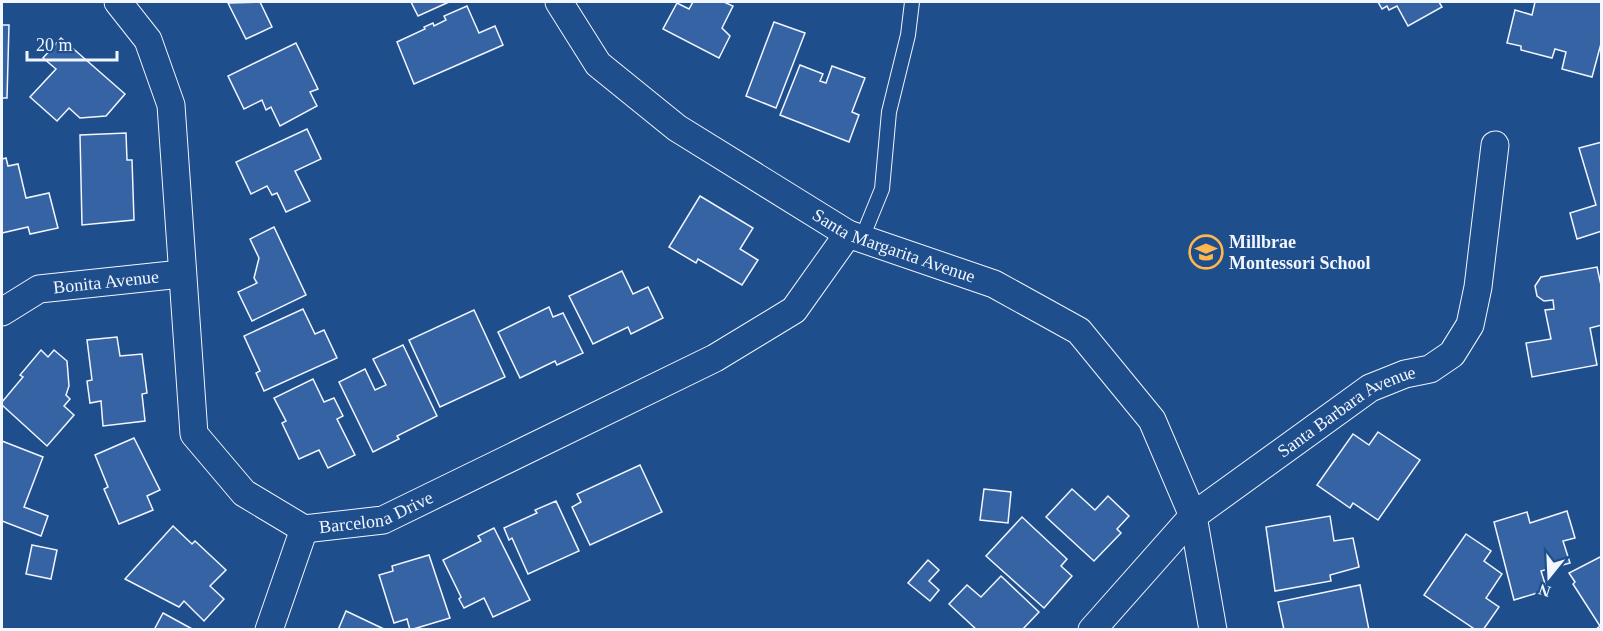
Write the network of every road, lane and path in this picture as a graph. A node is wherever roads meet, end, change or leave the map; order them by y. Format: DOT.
graph roads {
  1 [pos="117,2"];
  2 [pos="559,2"];
  3 [pos="912,2"];
  4 [pos="1495,145"];
  5 [pos="855,236"];
  6 [pos="181,274"];
  7 [pos="2,312"];
  8 [pos="1193,516"];
  9 [pos="304,529"];
  10 [pos="269,630"];
  11 [pos="1092,630"];
  12 [pos="1213,630"];
  1 -- 6 [label="street, Barcelona Drive"];
  2 -- 5 [label="street, Santa Margarita Avenue"];
  3 -- 5 [label="lane"];
  4 -- 8 [label="street, Santa Barbara Avenue"];
  5 -- 8 [label="street, Santa Margarita Avenue"];
  5 -- 9 [label="street, Barcelona Drive"];
  6 -- 7 [label="street, Bonita Avenue"];
  6 -- 9 [label="street, Barcelona Drive"];
  8 -- 11 [label="street, Santa Barbara Avenue"];
  8 -- 12 [label="street, Santa Margarita Avenue"];
  9 -- 10 [label="street"];
}
